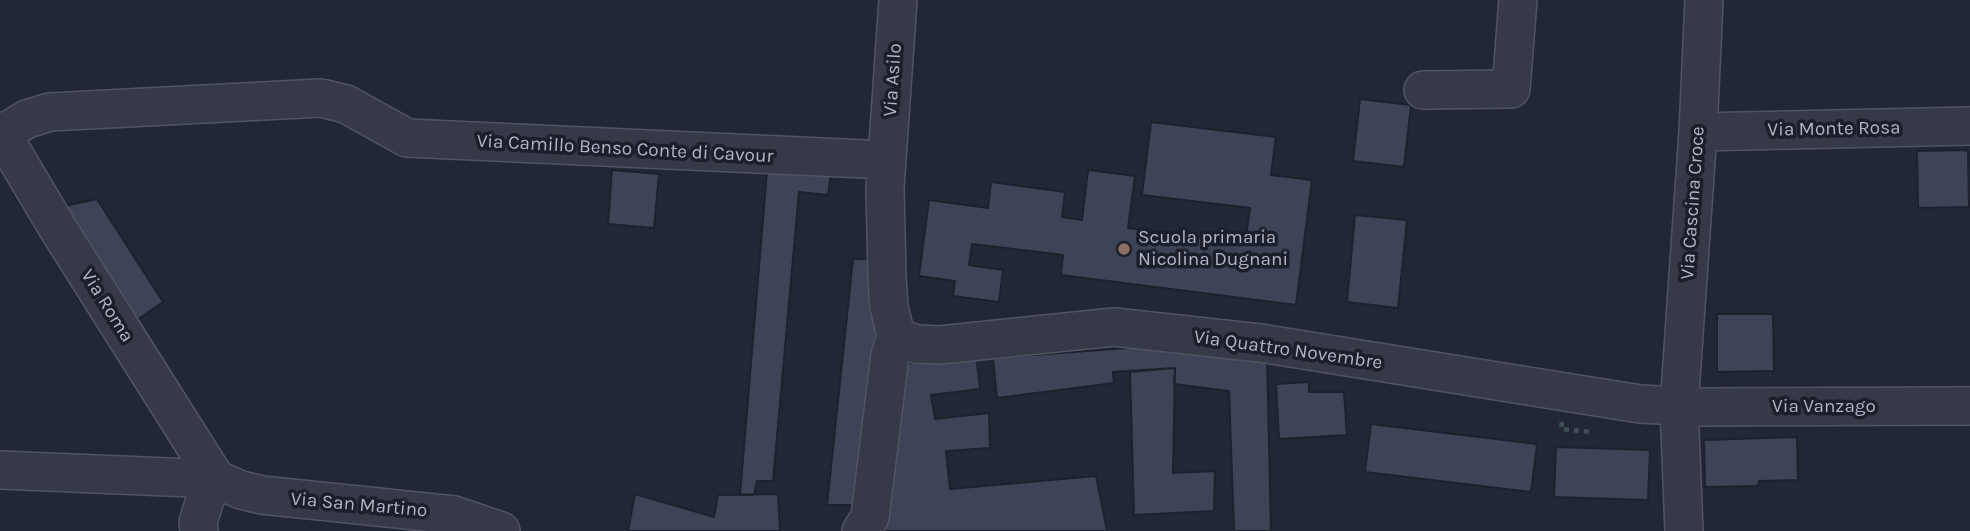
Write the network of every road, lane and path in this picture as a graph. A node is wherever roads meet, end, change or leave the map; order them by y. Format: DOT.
graph roads {
  1 [pos="898,0"];
  2 [pos="1518,0"];
  3 [pos="1704,0"];
  4 [pos="1423,90"];
  5 [pos="1970,126"];
  6 [pos="1698,132"];
  7 [pos="1,133"];
  8 [pos="887,160"];
  9 [pos="896,336"];
  10 [pos="1970,406"];
  11 [pos="1679,407"];
  12 [pos="0,470"];
  13 [pos="216,479"];
  14 [pos="199,531"];
  15 [pos="501,531"];
  16 [pos="862,531"];
  17 [pos="1684,531"];
  1 -- 8 [label="street, Via Asilo"];
  2 -- 4 [label="street"];
  3 -- 6 [label="street, Via Cascina Croce"];
  5 -- 6 [label="street, Via Monte Rosa"];
  6 -- 11 [label="street, Via Cascina Croce"];
  7 -- 8 [label="street, Via Camillo Benso Conte di Cavour"];
  7 -- 13 [label="street, Via Roma"];
  8 -- 9 [label="street"];
  9 -- 11 [label="street, Via Quattro Novembre"];
  9 -- 16 [label="street"];
  10 -- 11 [label="street, Via Vanzago"];
  11 -- 17 [label="street, Via Cascina Croce"];
  12 -- 13 [label="street, Via San Martino"];
  13 -- 14 [label="street"];
  13 -- 15 [label="street, Via San Martino"];
}
